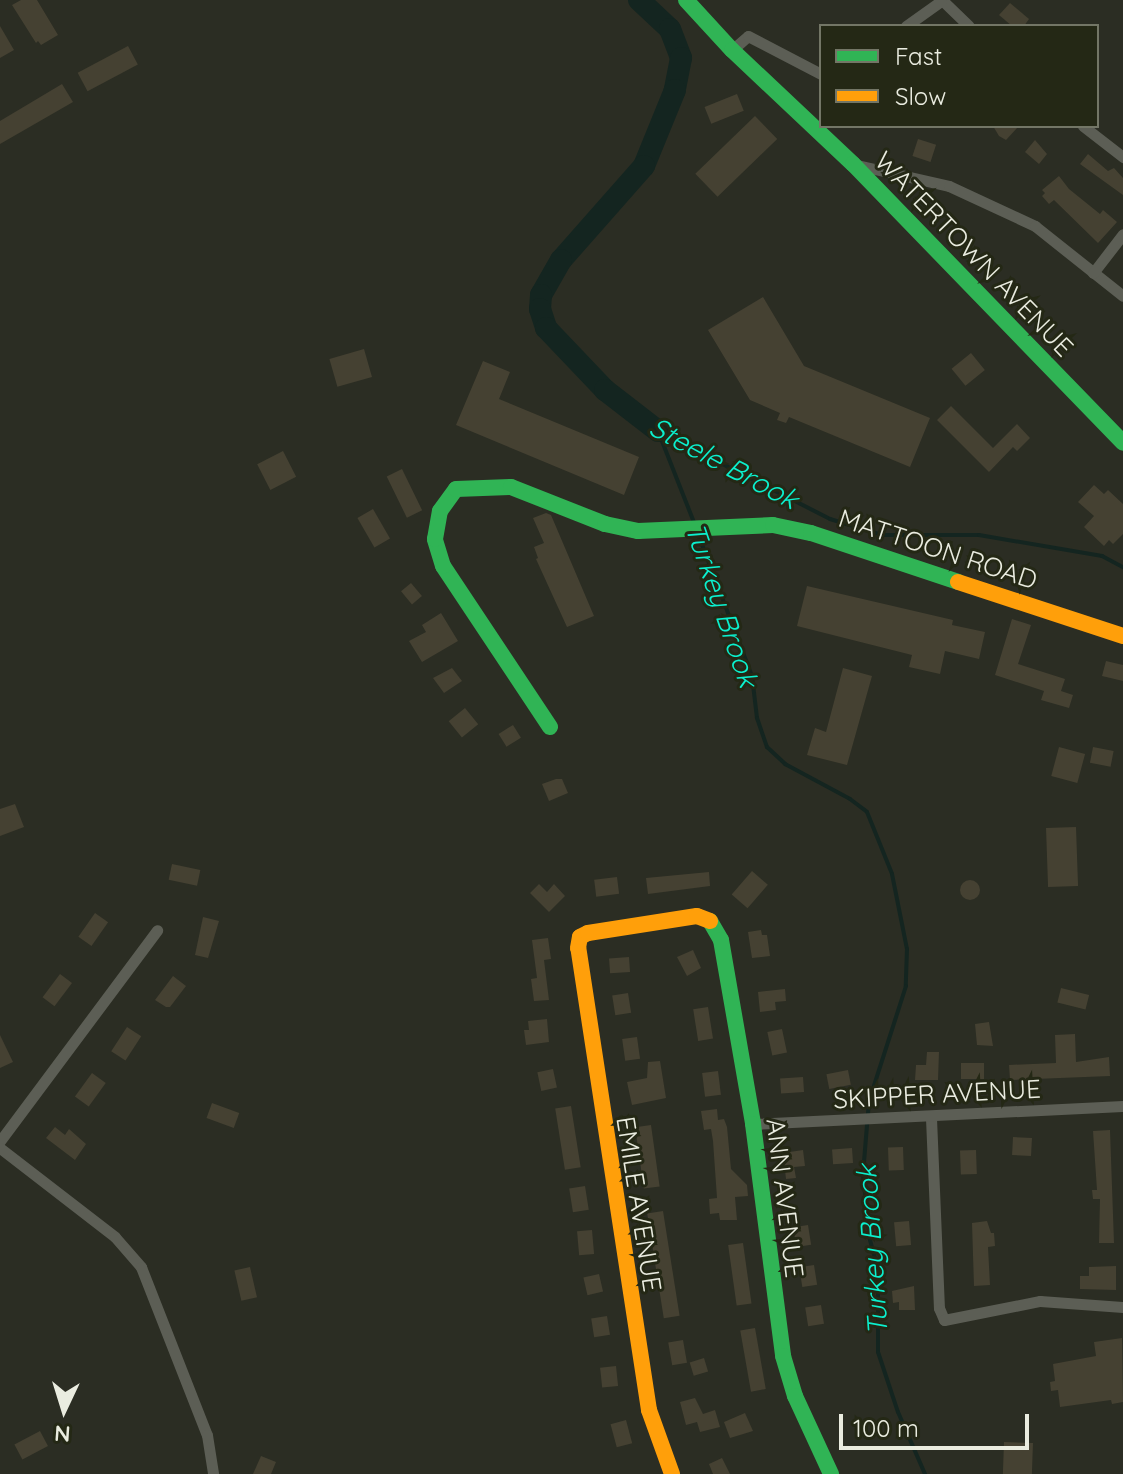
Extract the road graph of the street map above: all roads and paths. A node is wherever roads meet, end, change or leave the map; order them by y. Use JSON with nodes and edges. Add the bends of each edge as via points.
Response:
{"nodes":[{"id":1,"x":686,"y":0,"type":"edge"},
{"id":2,"x":942,"y":0,"type":"edge"},
{"id":3,"x":909,"y":24,"type":"edge"},
{"id":4,"x":967,"y":24,"type":"edge"},
{"id":5,"x":732,"y":50,"type":"junction"},
{"id":6,"x":819,"y":73,"type":"edge"},
{"id":7,"x":1086,"y":128,"type":"edge"},
{"id":8,"x":1123,"y":157,"type":"edge"},
{"id":9,"x":853,"y":164,"type":"junction"},
{"id":10,"x":1123,"y":234,"type":"edge"},
{"id":11,"x":1093,"y":273,"type":"junction"},
{"id":12,"x":1123,"y":296,"type":"edge"},
{"id":13,"x":1123,"y":443,"type":"edge"},
{"id":14,"x":1123,"y":636,"type":"edge"},
{"id":15,"x":550,"y":727,"type":"dead end"},
{"id":16,"x":157,"y":930,"type":"dead end"},
{"id":17,"x":580,"y":937,"type":"joint"},
{"id":18,"x":1123,"y":1106,"type":"edge"},
{"id":19,"x":931,"y":1118,"type":"junction"},
{"id":20,"x":753,"y":1124,"type":"junction"},
{"id":21,"x":0,"y":1141,"type":"edge"},
{"id":22,"x":0,"y":1148,"type":"edge"},
{"id":23,"x":1123,"y":1307,"type":"edge"},
{"id":24,"x":213,"y":1474,"type":"edge"},
{"id":25,"x":672,"y":1474,"type":"edge"},
{"id":26,"x":831,"y":1474,"type":"edge"}],
"edges":[{"from":1,"to":5,"type":"street","name":"WATERTOWN AVENUE"},
{"from":2,"to":3,"type":"street"},
{"from":2,"to":4,"type":"street"},
{"from":5,"to":6,"type":"street","via":[[748,36]]},
{"from":5,"to":9,"type":"street","name":"WATERTOWN AVENUE"},
{"from":7,"to":8,"type":"street"},
{"from":9,"to":11,"type":"street","via":[[949,186],[1035,226]]},
{"from":9,"to":13,"type":"street","name":"WATERTOWN AVENUE"},
{"from":10,"to":11,"type":"street"},
{"from":11,"to":12,"type":"street"},
{"from":14,"to":15,"type":"street","name":"MATTOON ROAD","via":[[811,533],[773,525],[638,531],[605,524],[511,487],[456,489],[440,511],[435,539],[443,566]]},
{"from":16,"to":21,"type":"street"},
{"from":17,"to":20,"type":"street","name":"ANN AVENUE","via":[[697,916],[713,923],[721,940]]},
{"from":17,"to":25,"type":"street","name":"EMILE AVENUE","via":[[595,1080],[635,1332],[649,1410]]},
{"from":18,"to":19,"type":"street","name":"SKIPPER AVENUE"},
{"from":19,"to":20,"type":"street","name":"SKIPPER AVENUE"},
{"from":19,"to":23,"type":"street","via":[[939,1308],[944,1320],[1040,1301]]},
{"from":20,"to":26,"type":"street","name":"ANN AVENUE","via":[[783,1356]]},
{"from":22,"to":24,"type":"street","via":[[115,1237],[141,1267],[207,1435]]}]}
